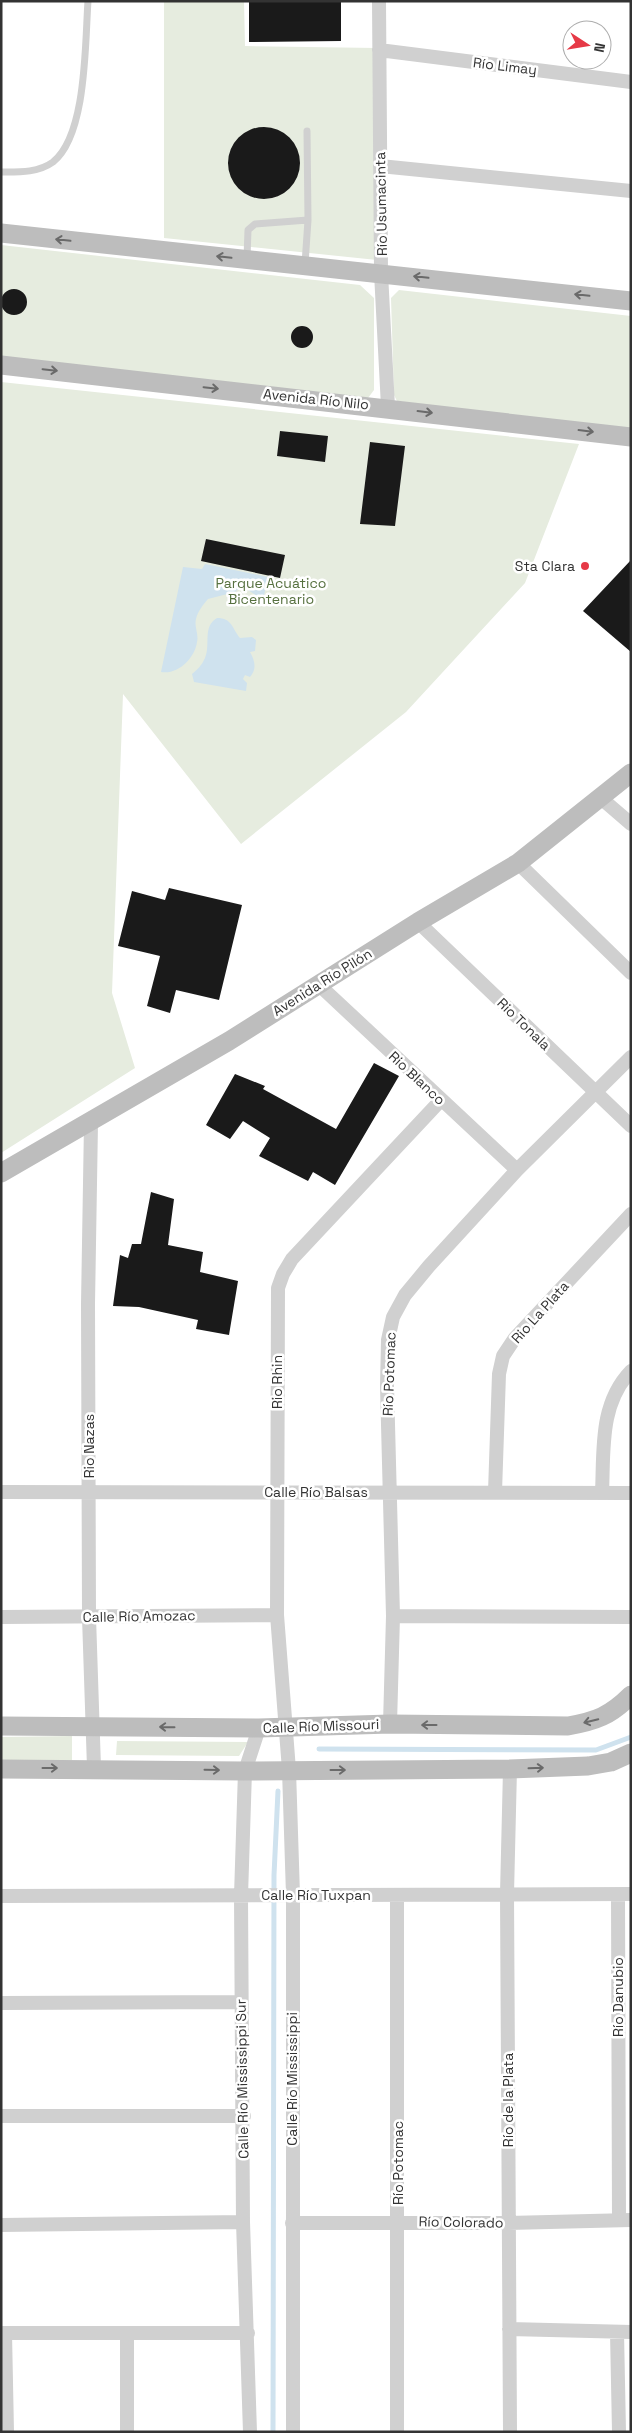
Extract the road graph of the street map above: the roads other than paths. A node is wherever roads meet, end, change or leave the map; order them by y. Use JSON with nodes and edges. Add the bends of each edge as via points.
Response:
{"nodes":[{"id":1,"x":88,"y":1,"type":"edge"},
{"id":2,"x":379,"y":1,"type":"edge"},
{"id":3,"x":379,"y":50,"type":"junction"},
{"id":4,"x":631,"y":82,"type":"edge"},
{"id":5,"x":307,"y":131,"type":"dead end"},
{"id":6,"x":380,"y":166,"type":"junction"},
{"id":7,"x":1,"y":172,"type":"edge"},
{"id":8,"x":631,"y":191,"type":"edge"},
{"id":9,"x":308,"y":220,"type":"junction"},
{"id":10,"x":1,"y":233,"type":"edge"},
{"id":11,"x":247,"y":259,"type":"junction"},
{"id":12,"x":305,"y":265,"type":"junction"},
{"id":13,"x":381,"y":273,"type":"junction"},
{"id":14,"x":631,"y":301,"type":"edge"},
{"id":15,"x":1,"y":365,"type":"edge"},
{"id":16,"x":388,"y":407,"type":"junction"},
{"id":17,"x":631,"y":436,"type":"edge"},
{"id":18,"x":631,"y":773,"type":"edge"},
{"id":19,"x":602,"y":798,"type":"junction"},
{"id":20,"x":631,"y":824,"type":"edge"},
{"id":21,"x":518,"y":863,"type":"junction"},
{"id":22,"x":418,"y":922,"type":"junction"},
{"id":23,"x":631,"y":973,"type":"edge"},
{"id":24,"x":318,"y":984,"type":"junction"},
{"id":25,"x":631,"y":1057,"type":"edge"},
{"id":26,"x":596,"y":1092,"type":"junction"},
{"id":27,"x":441,"y":1100,"type":"junction"},
{"id":28,"x":91,"y":1123,"type":"junction"},
{"id":29,"x":631,"y":1126,"type":"edge"},
{"id":30,"x":517,"y":1170,"type":"junction"},
{"id":31,"x":1,"y":1173,"type":"edge"},
{"id":32,"x":631,"y":1214,"type":"edge"},
{"id":33,"x":631,"y":1371,"type":"edge"},
{"id":34,"x":1,"y":1492,"type":"edge"},
{"id":35,"x":89,"y":1492,"type":"junction"},
{"id":36,"x":278,"y":1492,"type":"junction"},
{"id":37,"x":388,"y":1492,"type":"junction"},
{"id":38,"x":495,"y":1492,"type":"junction"},
{"id":39,"x":602,"y":1493,"type":"junction"},
{"id":40,"x":631,"y":1493,"type":"edge"},
{"id":41,"x":276,"y":1615,"type":"junction"},
{"id":42,"x":393,"y":1616,"type":"junction"},
{"id":43,"x":1,"y":1617,"type":"edge"},
{"id":44,"x":89,"y":1617,"type":"junction"},
{"id":45,"x":631,"y":1617,"type":"edge"},
{"id":46,"x":631,"y":1695,"type":"edge"},
{"id":47,"x":390,"y":1724,"type":"junction"},
{"id":48,"x":1,"y":1726,"type":"edge"},
{"id":49,"x":94,"y":1726,"type":"junction"},
{"id":50,"x":286,"y":1726,"type":"junction"},
{"id":51,"x":259,"y":1728,"type":"junction"},
{"id":52,"x":631,"y":1753,"type":"edge"},
{"id":53,"x":94,"y":1768,"type":"junction"},
{"id":54,"x":1,"y":1769,"type":"edge"},
{"id":55,"x":510,"y":1769,"type":"junction"},
{"id":56,"x":245,"y":1770,"type":"junction"},
{"id":57,"x":289,"y":1770,"type":"junction"},
{"id":58,"x":507,"y":1894,"type":"junction"},
{"id":59,"x":292,"y":1895,"type":"junction"},
{"id":60,"x":398,"y":1895,"type":"junction"},
{"id":61,"x":624,"y":1895,"type":"edge"},
{"id":62,"x":1,"y":1896,"type":"edge"},
{"id":63,"x":246,"y":1896,"type":"junction"},
{"id":64,"x":241,"y":2002,"type":"junction"},
{"id":65,"x":1,"y":2003,"type":"edge"},
{"id":66,"x":1,"y":2116,"type":"edge"},
{"id":67,"x":244,"y":2116,"type":"junction"},
{"id":68,"x":625,"y":2220,"type":"edge"},
{"id":69,"x":398,"y":2221,"type":"junction"},
{"id":70,"x":244,"y":2222,"type":"junction"},
{"id":71,"x":292,"y":2223,"type":"junction"},
{"id":72,"x":508,"y":2223,"type":"junction"},
{"id":73,"x":1,"y":2224,"type":"edge"},
{"id":74,"x":509,"y":2329,"type":"junction"},
{"id":75,"x":624,"y":2332,"type":"edge"},
{"id":76,"x":3,"y":2333,"type":"edge"},
{"id":77,"x":127,"y":2333,"type":"junction"},
{"id":78,"x":248,"y":2333,"type":"junction"},
{"id":79,"x":7,"y":2432,"type":"edge"},
{"id":80,"x":127,"y":2432,"type":"edge"},
{"id":81,"x":250,"y":2432,"type":"edge"},
{"id":82,"x":292,"y":2432,"type":"edge"},
{"id":83,"x":397,"y":2432,"type":"edge"},
{"id":84,"x":510,"y":2432,"type":"edge"},
{"id":85,"x":619,"y":2432,"type":"edge"}],
"edges":[{"from":1,"to":7,"type":"lane","via":[[81,102],[68,143],[52,162],[28,172]]},
{"from":2,"to":3,"type":"street","name":"Río Usumacinta"},
{"from":3,"to":4,"type":"street","name":"Río Limay"},
{"from":3,"to":6,"type":"street","name":"Río Usumacinta"},
{"from":5,"to":9,"type":"lane"},
{"from":6,"to":8,"type":"street"},
{"from":6,"to":13,"type":"street","name":"Río Usumacinta"},
{"from":9,"to":11,"type":"lane","via":[[256,224],[248,230]]},
{"from":9,"to":12,"type":"lane"},
{"from":11,"to":10,"type":"street","one_way":true},
{"from":11,"to":12,"type":"street"},
{"from":12,"to":13,"type":"street"},
{"from":14,"to":13,"type":"street","one_way":true},
{"from":13,"to":16,"type":"street","name":"Río Usumacinta"},
{"from":15,"to":16,"type":"street","name":"Avenida Río Nilo","one_way":true},
{"from":16,"to":17,"type":"street","name":"Avenida Río Nilo","one_way":true},
{"from":18,"to":19,"type":"street","name":"Avenida Río Pilón"},
{"from":19,"to":20,"type":"street"},
{"from":19,"to":21,"type":"street","name":"Avenida Río Pilón"},
{"from":21,"to":22,"type":"street","name":"Avenida Río Pilón"},
{"from":21,"to":23,"type":"street"},
{"from":22,"to":24,"type":"street","name":"Avenida Río Pilón"},
{"from":22,"to":26,"type":"street","name":"Rio Tonala"},
{"from":24,"to":27,"type":"street","name":"Rio Blanco"},
{"from":24,"to":28,"type":"street","name":"Avenida Río Pilón"},
{"from":25,"to":26,"type":"street","name":"Río Potomac"},
{"from":26,"to":29,"type":"street","name":"Rio Tonala"},
{"from":26,"to":30,"type":"street","name":"Río Potomac"},
{"from":27,"to":30,"type":"street","name":"Rio Blanco"},
{"from":27,"to":36,"type":"street","name":"Rio Rhin","via":[[292,1259],[283,1274],[277,1304]]},
{"from":28,"to":31,"type":"street","name":"Avenida Río Pilón"},
{"from":28,"to":35,"type":"street","name":"Rio Nazas"},
{"from":30,"to":37,"type":"street","name":"Río Potomac","via":[[429,1266],[405,1295],[393,1317],[388,1340]]},
{"from":32,"to":38,"type":"street","name":"Rio La Plata","via":[[515,1338],[503,1356],[496,1408]]},
{"from":33,"to":39,"type":"street","via":[[616,1389],[606,1420]]},
{"from":34,"to":35,"type":"street","name":"Calle Río Balsas"},
{"from":35,"to":36,"type":"street","name":"Calle Río Balsas"},
{"from":35,"to":44,"type":"street","name":"Rio Nazas"},
{"from":36,"to":37,"type":"street","name":"Calle Río Balsas"},
{"from":36,"to":41,"type":"street","name":"Rio Rhin"},
{"from":37,"to":38,"type":"street","name":"Calle Río Balsas"},
{"from":37,"to":42,"type":"street","name":"Río Potomac"},
{"from":38,"to":39,"type":"street","name":"Calle Río Balsas"},
{"from":39,"to":40,"type":"street","name":"Calle Río Balsas"},
{"from":41,"to":44,"type":"street","name":"Calle Río Amozac"},
{"from":41,"to":50,"type":"street","name":"Rio Rhin"},
{"from":42,"to":45,"type":"street"},
{"from":42,"to":47,"type":"street","name":"Río Potomac"},
{"from":43,"to":44,"type":"street","name":"Calle Río Amozac"},
{"from":44,"to":49,"type":"street","name":"Rio Nazas"},
{"from":46,"to":47,"type":"street","name":"Calle Río Missouri","one_way":true,"via":[[609,1714],[594,1721],[568,1726]]},
{"from":47,"to":50,"type":"street","name":"Calle Río Missouri"},
{"from":48,"to":49,"type":"street","name":"Calle Río Missouri"},
{"from":51,"to":49,"type":"street","name":"Calle Río Missouri","one_way":true},
{"from":49,"to":53,"type":"street","name":"Rio Nazas"},
{"from":50,"to":51,"type":"street","name":"Calle Río Missouri"},
{"from":50,"to":57,"type":"street","name":"Calle Río Mississippi"},
{"from":51,"to":56,"type":"street","name":"Calle Río Mississippi Sur"},
{"from":55,"to":52,"type":"street","one_way":true,"via":[[588,1766],[611,1762]]},
{"from":54,"to":53,"type":"street","one_way":true},
{"from":53,"to":56,"type":"street","one_way":true},
{"from":57,"to":55,"type":"street","one_way":true},
{"from":55,"to":58,"type":"street","name":"Río de la Plata"},
{"from":56,"to":57,"type":"street"},
{"from":56,"to":63,"type":"street","name":"Calle Río Mississippi Sur"},
{"from":57,"to":59,"type":"street","name":"Calle Río Mississippi"},
{"from":58,"to":60,"type":"street","name":"Calle Río Tuxpan"},
{"from":58,"to":61,"type":"street","name":"Calle Río Tuxpan"},
{"from":58,"to":72,"type":"street","name":"Río de la Plata"},
{"from":59,"to":60,"type":"street","name":"Calle Río Tuxpan"},
{"from":59,"to":63,"type":"street","name":"Calle Río Tuxpan"},
{"from":59,"to":71,"type":"street","name":"Calle Río Mississippi"},
{"from":60,"to":69,"type":"street","name":"Río Potomac"},
{"from":61,"to":68,"type":"street","name":"Río Danubio"},
{"from":62,"to":63,"type":"street","name":"Calle Río Tuxpan"},
{"from":63,"to":64,"type":"street","name":"Calle Río Mississippi Sur"},
{"from":64,"to":65,"type":"street"},
{"from":64,"to":67,"type":"street","name":"Calle Río Mississippi Sur"},
{"from":66,"to":67,"type":"street"},
{"from":67,"to":70,"type":"street","name":"Calle Río Mississippi Sur"},
{"from":68,"to":72,"type":"street","name":"Río Colorado"},
{"from":69,"to":71,"type":"street","name":"Río Colorado"},
{"from":69,"to":72,"type":"street","name":"Río Colorado"},
{"from":69,"to":83,"type":"street","name":"Río Potomac"},
{"from":70,"to":73,"type":"street"},
{"from":70,"to":78,"type":"street","name":"Calle Río Mississippi Sur"},
{"from":71,"to":82,"type":"street","name":"Calle Río Mississippi"},
{"from":72,"to":74,"type":"street","name":"Río de la Plata"},
{"from":74,"to":75,"type":"street"},
{"from":74,"to":84,"type":"street","name":"Río de la Plata"},
{"from":75,"to":85,"type":"street"},
{"from":76,"to":77,"type":"street"},
{"from":76,"to":79,"type":"street"},
{"from":77,"to":78,"type":"street"},
{"from":77,"to":80,"type":"street"},
{"from":78,"to":81,"type":"street","name":"Calle Río Mississippi Sur"}]}
